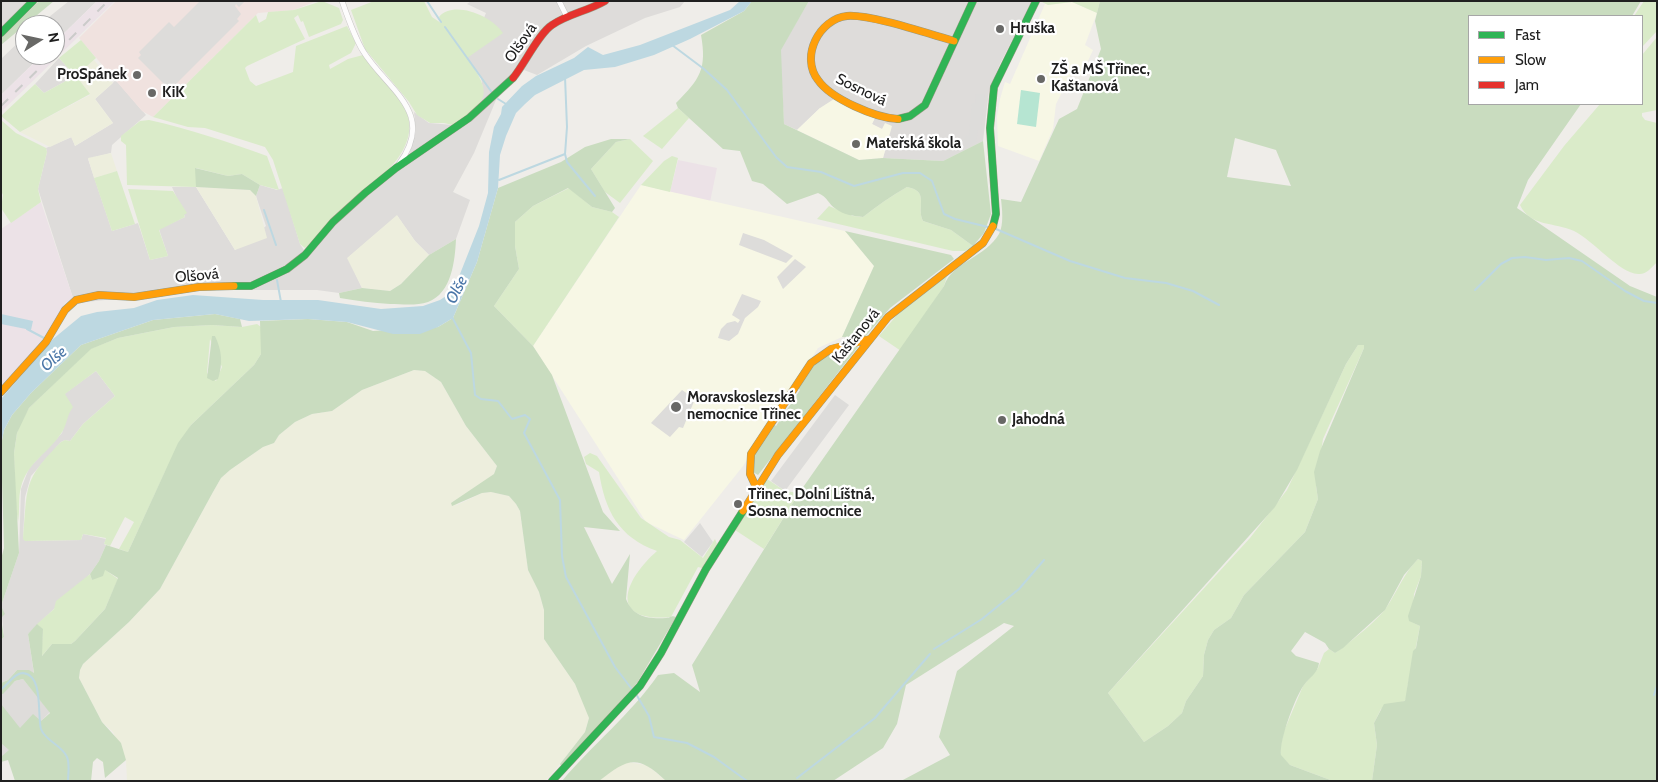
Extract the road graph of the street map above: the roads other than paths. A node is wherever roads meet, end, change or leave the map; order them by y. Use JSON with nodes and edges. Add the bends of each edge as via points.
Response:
{"nodes":[{"id":1,"x":34,"y":1,"type":"edge"},
{"id":2,"x":342,"y":1,"type":"edge"},
{"id":3,"x":559,"y":1,"type":"edge"},
{"id":4,"x":605,"y":1,"type":"edge"},
{"id":5,"x":973,"y":1,"type":"edge"},
{"id":6,"x":1036,"y":1,"type":"edge"},
{"id":7,"x":567,"y":16,"type":"junction"},
{"id":8,"x":1,"y":33,"type":"edge"},
{"id":9,"x":954,"y":41,"type":"junction"},
{"id":10,"x":396,"y":168,"type":"junction"},
{"id":11,"x":870,"y":339,"type":"junction"},
{"id":12,"x":1,"y":392,"type":"edge"},
{"id":13,"x":756,"y":487,"type":"junction"},
{"id":14,"x":552,"y":781,"type":"edge"}],
"edges":[{"from":1,"to":8,"type":"street"},
{"from":2,"to":10,"type":"street","name":"Olšová","via":[[364,52],[400,94],[412,115],[412,136]]},
{"from":3,"to":7,"type":"street"},
{"from":4,"to":7,"type":"street","name":"Olšová","via":[[590,10]]},
{"from":5,"to":9,"type":"street","name":"Sosnová"},
{"from":6,"to":11,"type":"street","name":"Kaštanová","via":[[994,87],[990,128],[996,214],[992,231],[983,243],[888,317]]},
{"from":7,"to":10,"type":"street","name":"Olšová","via":[[550,26],[514,78],[495,95],[469,118]]},
{"from":9,"to":9,"type":"street","name":"Sosnová","via":[[858,16],[842,17],[822,29],[811,56],[812,72],[832,94],[882,117],[898,120],[914,115],[925,105]]},
{"from":10,"to":12,"type":"street","name":"Olšová","via":[[333,222],[295,264],[261,284],[76,300],[65,310],[46,342]]},
{"from":11,"to":13,"type":"street","name":"Kaštanová"},
{"from":11,"to":13,"type":"street","via":[[830,348],[811,363],[751,454],[750,474]]},
{"from":13,"to":14,"type":"street","name":"Kaštanová","via":[[640,686]]}]}
